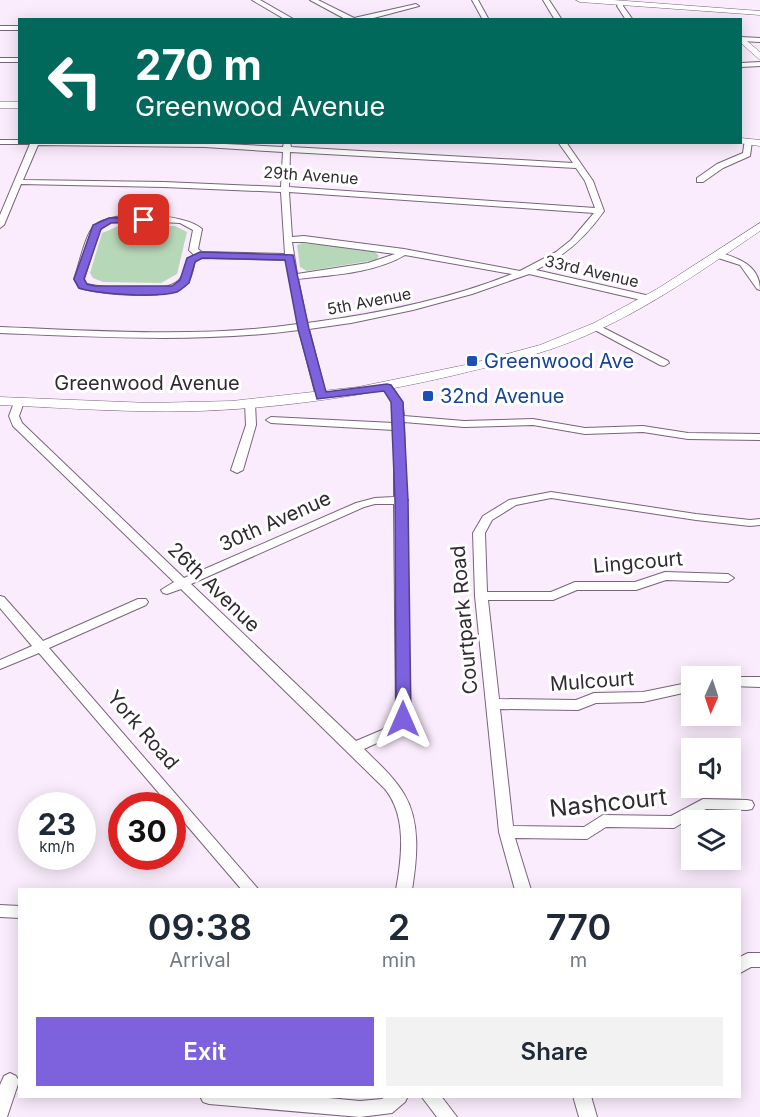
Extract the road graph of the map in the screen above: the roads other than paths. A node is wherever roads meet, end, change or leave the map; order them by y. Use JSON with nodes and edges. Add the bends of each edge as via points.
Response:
{"nodes":[{"id":1,"x":255,"y":0,"type":"edge"},
{"id":2,"x":313,"y":0,"type":"edge"},
{"id":3,"x":475,"y":0,"type":"edge"},
{"id":4,"x":546,"y":0,"type":"edge"},
{"id":5,"x":580,"y":0,"type":"edge"},
{"id":6,"x":706,"y":0,"type":"edge"},
{"id":7,"x":617,"y":2,"type":"edge"},
{"id":8,"x":416,"y":6,"type":"dead end"},
{"id":9,"x":714,"y":9,"type":"junction"},
{"id":10,"x":760,"y":13,"type":"edge"},
{"id":11,"x":288,"y":18,"type":"edge"},
{"id":12,"x":350,"y":18,"type":"edge"},
{"id":13,"x":363,"y":18,"type":"edge"},
{"id":14,"x":485,"y":18,"type":"edge"},
{"id":15,"x":558,"y":18,"type":"edge"},
{"id":16,"x":629,"y":18,"type":"edge"},
{"id":17,"x":722,"y":18,"type":"edge"},
{"id":18,"x":0,"y":28,"type":"edge"},
{"id":19,"x":18,"y":28,"type":"edge"},
{"id":20,"x":742,"y":38,"type":"edge"},
{"id":21,"x":760,"y":40,"type":"edge"},
{"id":22,"x":760,"y":57,"type":"edge"},
{"id":23,"x":0,"y":60,"type":"edge"},
{"id":24,"x":18,"y":60,"type":"edge"},
{"id":25,"x":760,"y":64,"type":"edge"},
{"id":26,"x":742,"y":65,"type":"edge"},
{"id":27,"x":0,"y":105,"type":"edge"},
{"id":28,"x":18,"y":105,"type":"edge"},
{"id":29,"x":744,"y":141,"type":"edge"},
{"id":30,"x":0,"y":142,"type":"edge"},
{"id":31,"x":18,"y":142,"type":"edge"},
{"id":32,"x":760,"y":142,"type":"edge"},
{"id":33,"x":35,"y":144,"type":"edge"},
{"id":34,"x":205,"y":144,"type":"edge"},
{"id":35,"x":563,"y":144,"type":"edge"},
{"id":36,"x":287,"y":146,"type":"edge"},
{"id":37,"x":579,"y":166,"type":"junction"},
{"id":38,"x":700,"y":180,"type":"dead end"},
{"id":39,"x":18,"y":182,"type":"junction"},
{"id":40,"x":284,"y":188,"type":"junction"},
{"id":41,"x":600,"y":211,"type":"junction"},
{"id":42,"x":0,"y":225,"type":"edge"},
{"id":43,"x":760,"y":226,"type":"edge"},
{"id":44,"x":289,"y":240,"type":"junction"},
{"id":45,"x":405,"y":252,"type":"junction"},
{"id":46,"x":200,"y":255,"type":"junction"},
{"id":47,"x":718,"y":255,"type":"junction"},
{"id":48,"x":290,"y":257,"type":"junction"},
{"id":49,"x":524,"y":272,"type":"junction"},
{"id":50,"x":293,"y":277,"type":"junction"},
{"id":51,"x":760,"y":287,"type":"edge"},
{"id":52,"x":650,"y":299,"type":"junction"},
{"id":53,"x":596,"y":327,"type":"junction"},
{"id":54,"x":303,"y":329,"type":"junction"},
{"id":55,"x":0,"y":330,"type":"edge"},
{"id":56,"x":664,"y":363,"type":"dead end"},
{"id":57,"x":387,"y":387,"type":"junction"},
{"id":58,"x":321,"y":396,"type":"junction"},
{"id":59,"x":0,"y":401,"type":"edge"},
{"id":60,"x":19,"y":402,"type":"junction"},
{"id":61,"x":249,"y":403,"type":"junction"},
{"id":62,"x":271,"y":420,"type":"dead end"},
{"id":63,"x":400,"y":423,"type":"junction"},
{"id":64,"x":760,"y":437,"type":"edge"},
{"id":65,"x":237,"y":470,"type":"dead end"},
{"id":66,"x":402,"y":500,"type":"junction"},
{"id":67,"x":760,"y":522,"type":"edge"},
{"id":68,"x":728,"y":578,"type":"dead end"},
{"id":69,"x":183,"y":583,"type":"junction"},
{"id":70,"x":167,"y":590,"type":"dead end"},
{"id":71,"x":481,"y":596,"type":"junction"},
{"id":72,"x":0,"y":600,"type":"edge"},
{"id":73,"x":142,"y":602,"type":"dead end"},
{"id":74,"x":41,"y":646,"type":"junction"},
{"id":75,"x":0,"y":665,"type":"edge"},
{"id":76,"x":741,"y":681,"type":"edge"},
{"id":77,"x":760,"y":682,"type":"edge"},
{"id":78,"x":681,"y":688,"type":"edge"},
{"id":79,"x":494,"y":704,"type":"junction"},
{"id":80,"x":354,"y":748,"type":"junction"},
{"id":81,"x":747,"y":805,"type":"dead end"},
{"id":82,"x":506,"y":832,"type":"junction"},
{"id":83,"x":250,"y":888,"type":"edge"},
{"id":84,"x":404,"y":888,"type":"edge"},
{"id":85,"x":522,"y":888,"type":"edge"},
{"id":86,"x":0,"y":911,"type":"edge"},
{"id":87,"x":18,"y":912,"type":"edge"},
{"id":88,"x":760,"y":960,"type":"edge"},
{"id":89,"x":741,"y":965,"type":"edge"},
{"id":90,"x":10,"y":1081,"type":"edge"},
{"id":91,"x":234,"y":1098,"type":"edge"},
{"id":92,"x":397,"y":1098,"type":"edge"},
{"id":93,"x":432,"y":1098,"type":"edge"},
{"id":94,"x":583,"y":1098,"type":"edge"},
{"id":95,"x":0,"y":1112,"type":"edge"},
{"id":96,"x":448,"y":1117,"type":"edge"},
{"id":97,"x":588,"y":1117,"type":"edge"}],
"edges":[{"from":1,"to":11,"type":"street"},
{"from":2,"to":12,"type":"street"},
{"from":3,"to":14,"type":"street"},
{"from":4,"to":15,"type":"street"},
{"from":5,"to":7,"type":"street"},
{"from":6,"to":9,"type":"street"},
{"from":7,"to":9,"type":"street"},
{"from":7,"to":16,"type":"street"},
{"from":8,"to":13,"type":"street"},
{"from":9,"to":10,"type":"street"},
{"from":9,"to":17,"type":"street"},
{"from":18,"to":19,"type":"street"},
{"from":20,"to":21,"type":"street"},
{"from":20,"to":22,"type":"street"},
{"from":23,"to":24,"type":"street"},
{"from":25,"to":26,"type":"street"},
{"from":27,"to":28,"type":"street"},
{"from":29,"to":32,"type":"street"},
{"from":29,"to":38,"type":"street","via":[[747,154]]},
{"from":30,"to":31,"type":"street"},
{"from":33,"to":39,"type":"street"},
{"from":34,"to":36,"type":"street"},
{"from":35,"to":37,"type":"street"},
{"from":36,"to":37,"type":"street"},
{"from":36,"to":40,"type":"street"},
{"from":37,"to":41,"type":"street"},
{"from":39,"to":40,"type":"street","name":"29th Avenue"},
{"from":39,"to":42,"type":"street"},
{"from":40,"to":41,"type":"street","name":"29th Avenue"},
{"from":40,"to":44,"type":"street"},
{"from":41,"to":49,"type":"street","name":"5th Avenue","via":[[590,229],[568,249]]},
{"from":43,"to":47,"type":"street","name":"Greenwood Avenue"},
{"from":44,"to":45,"type":"street","name":"33rd Avenue"},
{"from":44,"to":48,"type":"street"},
{"from":45,"to":49,"type":"street","name":"33rd Avenue"},
{"from":45,"to":50,"type":"street","name":"33rd Avenue","via":[[399,257]]},
{"from":46,"to":46,"type":"street","via":[[191,260],[185,281],[175,289],[94,289],[82,286],[79,279],[95,230],[109,220],[192,223],[198,229],[194,250]]},
{"from":46,"to":48,"type":"street"},
{"from":47,"to":51,"type":"street","via":[[743,263]]},
{"from":47,"to":52,"type":"street","name":"Greenwood Avenue"},
{"from":48,"to":50,"type":"street"},
{"from":49,"to":52,"type":"street","name":"33rd Avenue"},
{"from":49,"to":54,"type":"street","name":"5th Avenue","via":[[440,302]]},
{"from":50,"to":54,"type":"street"},
{"from":52,"to":53,"type":"street","name":"Greenwood Avenue"},
{"from":53,"to":56,"type":"street"},
{"from":53,"to":57,"type":"street","name":"Greenwood Avenue","via":[[492,363]]},
{"from":54,"to":55,"type":"street","name":"5th Avenue","via":[[144,336]]},
{"from":54,"to":58,"type":"street"},
{"from":57,"to":58,"type":"street","name":"Greenwood Avenue"},
{"from":57,"to":63,"type":"street","via":[[397,402]]},
{"from":58,"to":61,"type":"street","name":"Greenwood Avenue"},
{"from":59,"to":60,"type":"street","name":"Greenwood Avenue"},
{"from":60,"to":61,"type":"street","name":"Greenwood Avenue","via":[[150,407]]},
{"from":60,"to":69,"type":"street","name":"26th Avenue","via":[[14,416],[17,424]]},
{"from":61,"to":65,"type":"street","via":[[251,425]]},
{"from":62,"to":63,"type":"street"},
{"from":63,"to":64,"type":"street","via":[[533,422],[585,431],[643,429],[688,436]]},
{"from":63,"to":66,"type":"street"},
{"from":66,"to":69,"type":"street","name":"30th Avenue","via":[[360,505]]},
{"from":66,"to":80,"type":"street","via":[[403,719],[387,733]]},
{"from":67,"to":71,"type":"street","name":"Courtpark Road","via":[[696,517],[551,495],[513,502],[487,518],[479,533]]},
{"from":68,"to":71,"type":"street","name":"Lingcourt","via":[[665,576],[636,586],[575,586],[553,596]]},
{"from":69,"to":70,"type":"street","name":"30th Avenue"},
{"from":69,"to":80,"type":"street","name":"26th Avenue"},
{"from":71,"to":79,"type":"street","name":"Courtpark Road"},
{"from":72,"to":74,"type":"street","name":"York Road"},
{"from":73,"to":74,"type":"street"},
{"from":74,"to":75,"type":"street"},
{"from":74,"to":83,"type":"street","name":"York Road"},
{"from":76,"to":77,"type":"street"},
{"from":78,"to":79,"type":"street","name":"Mulcourt","via":[[643,697],[594,698],[578,705]]},
{"from":79,"to":82,"type":"street","name":"Courtpark Road"},
{"from":80,"to":84,"type":"street","name":"26th Avenue","via":[[399,797],[408,832],[409,867]]},
{"from":81,"to":82,"type":"street","name":"Nashcourt","via":[[703,804],[674,822],[603,821],[587,833]]},
{"from":82,"to":85,"type":"street","name":"Courtpark Road"},
{"from":86,"to":87,"type":"street"},
{"from":88,"to":89,"type":"street","via":[[748,960]]},
{"from":90,"to":95,"type":"street"},
{"from":91,"to":92,"type":"street","via":[[360,1108],[386,1107]]},
{"from":93,"to":96,"type":"street"},
{"from":94,"to":97,"type":"street"}]}
